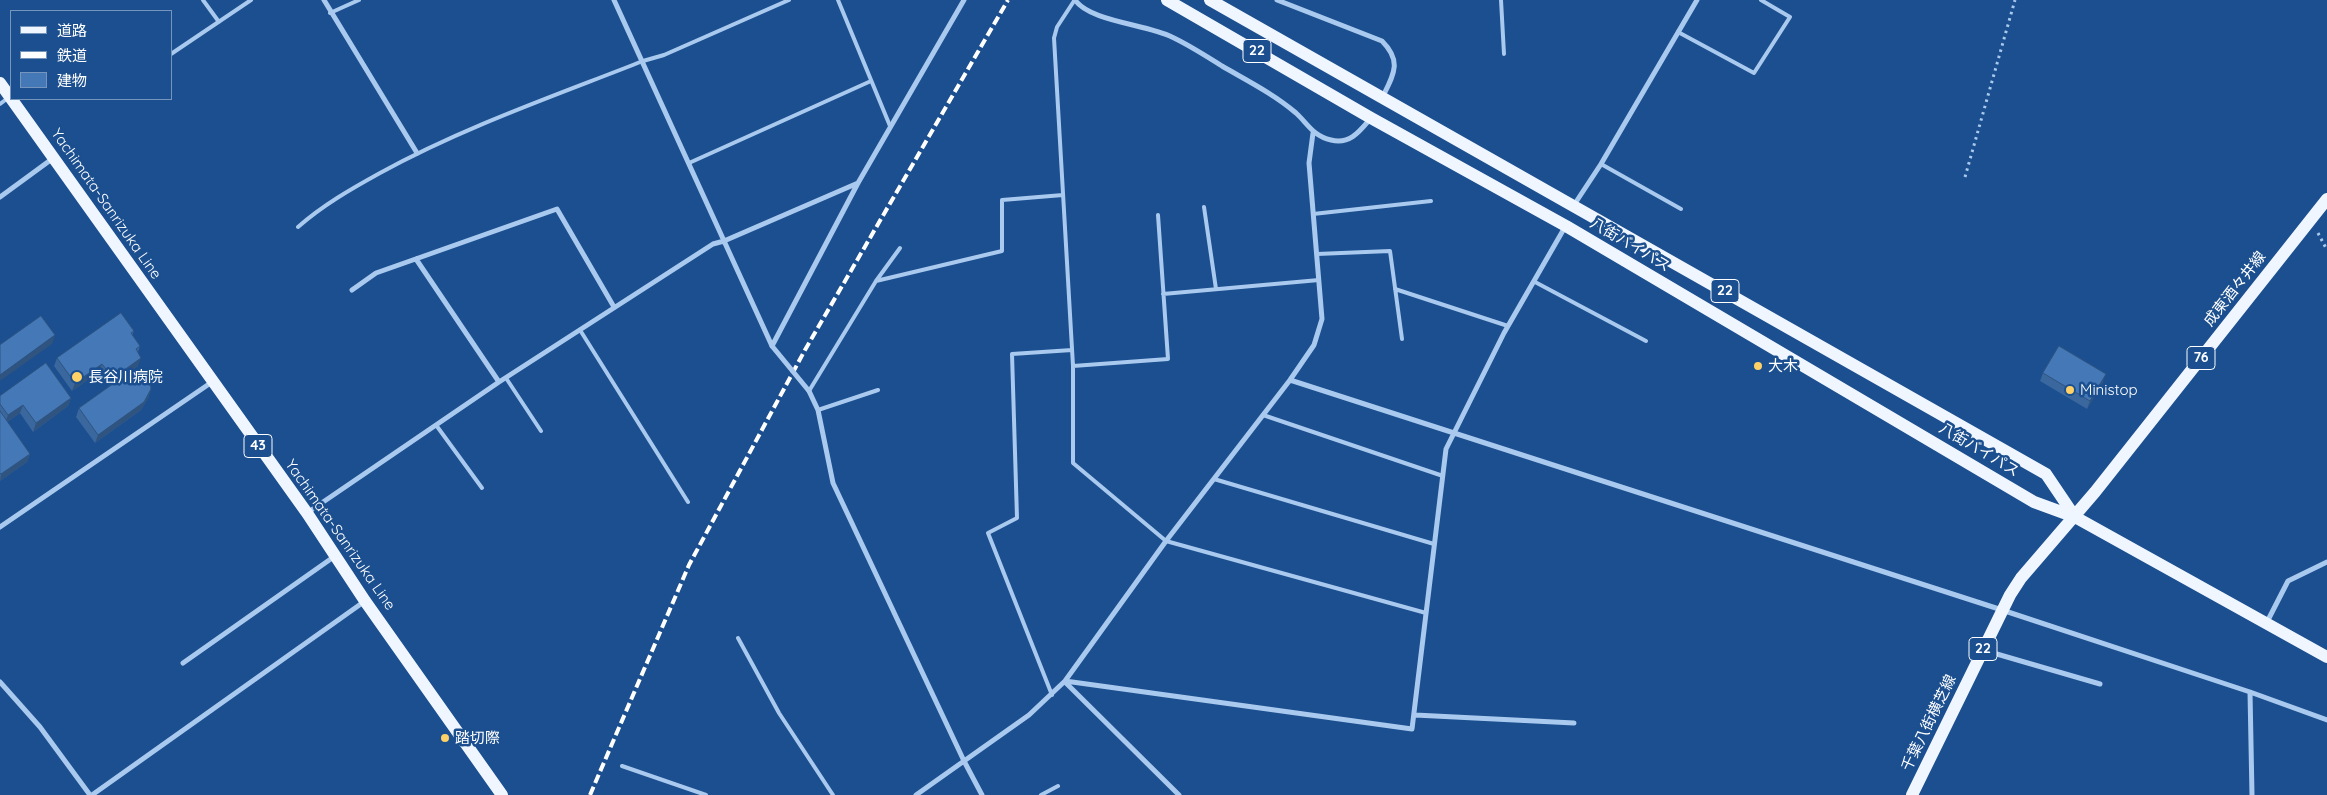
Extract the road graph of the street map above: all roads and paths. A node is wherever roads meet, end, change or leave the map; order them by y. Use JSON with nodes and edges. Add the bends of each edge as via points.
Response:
{"nodes":[{"id":1,"x":203,"y":0,"type":"edge"},
{"id":2,"x":251,"y":0,"type":"edge"},
{"id":3,"x":324,"y":0,"type":"edge"},
{"id":4,"x":359,"y":0,"type":"edge"},
{"id":5,"x":614,"y":0,"type":"edge"},
{"id":6,"x":788,"y":0,"type":"edge"},
{"id":7,"x":838,"y":0,"type":"edge"},
{"id":8,"x":964,"y":0,"type":"edge"},
{"id":9,"x":1074,"y":0,"type":"edge"},
{"id":10,"x":1167,"y":0,"type":"edge"},
{"id":11,"x":1210,"y":0,"type":"edge"},
{"id":12,"x":1277,"y":0,"type":"edge"},
{"id":13,"x":1501,"y":0,"type":"edge"},
{"id":14,"x":1697,"y":0,"type":"edge"},
{"id":15,"x":1761,"y":0,"type":"edge"},
{"id":16,"x":2015,"y":0,"type":"edge"},
{"id":17,"x":330,"y":13,"type":"junction"},
{"id":18,"x":219,"y":22,"type":"junction"},
{"id":19,"x":1678,"y":32,"type":"junction"},
{"id":20,"x":172,"y":53,"type":"edge"},
{"id":21,"x":1504,"y":54,"type":"dead end"},
{"id":22,"x":643,"y":61,"type":"junction"},
{"id":23,"x":871,"y":81,"type":"junction"},
{"id":24,"x":0,"y":83,"type":"edge"},
{"id":25,"x":1382,"y":98,"type":"junction"},
{"id":26,"x":5,"y":101,"type":"edge"},
{"id":27,"x":1371,"y":118,"type":"junction"},
{"id":28,"x":890,"y":126,"type":"junction"},
{"id":29,"x":1313,"y":132,"type":"junction"},
{"id":30,"x":417,"y":153,"type":"junction"},
{"id":31,"x":53,"y":158,"type":"junction"},
{"id":32,"x":689,"y":164,"type":"junction"},
{"id":33,"x":1601,"y":164,"type":"junction"},
{"id":34,"x":1965,"y":178,"type":"dead end"},
{"id":35,"x":858,"y":183,"type":"junction"},
{"id":36,"x":1063,"y":195,"type":"junction"},
{"id":37,"x":0,"y":197,"type":"edge"},
{"id":38,"x":2327,"y":198,"type":"edge"},
{"id":39,"x":1431,"y":201,"type":"dead end"},
{"id":40,"x":1574,"y":205,"type":"junction"},
{"id":41,"x":1204,"y":208,"type":"dead end"},
{"id":42,"x":1681,"y":210,"type":"dead end"},
{"id":43,"x":1313,"y":214,"type":"junction"},
{"id":44,"x":1158,"y":215,"type":"dead end"},
{"id":45,"x":1566,"y":226,"type":"junction"},
{"id":46,"x":298,"y":227,"type":"dead end"},
{"id":47,"x":724,"y":241,"type":"junction"},
{"id":48,"x":900,"y":248,"type":"dead end"},
{"id":49,"x":1317,"y":254,"type":"junction"},
{"id":50,"x":416,"y":259,"type":"junction"},
{"id":51,"x":1319,"y":280,"type":"junction"},
{"id":52,"x":876,"y":281,"type":"junction"},
{"id":53,"x":1535,"y":282,"type":"junction"},
{"id":54,"x":1216,"y":289,"type":"junction"},
{"id":55,"x":1395,"y":289,"type":"junction"},
{"id":56,"x":352,"y":290,"type":"dead end"},
{"id":57,"x":1163,"y":294,"type":"junction"},
{"id":58,"x":614,"y":307,"type":"junction"},
{"id":59,"x":1508,"y":326,"type":"junction"},
{"id":60,"x":580,"y":330,"type":"junction"},
{"id":61,"x":1402,"y":339,"type":"dead end"},
{"id":62,"x":1646,"y":341,"type":"dead end"},
{"id":63,"x":772,"y":346,"type":"junction"},
{"id":64,"x":1072,"y":350,"type":"junction"},
{"id":65,"x":1073,"y":366,"type":"junction"},
{"id":66,"x":506,"y":378,"type":"junction"},
{"id":67,"x":1290,"y":380,"type":"junction"},
{"id":68,"x":212,"y":382,"type":"junction"},
{"id":69,"x":498,"y":382,"type":"junction"},
{"id":70,"x":878,"y":390,"type":"dead end"},
{"id":71,"x":809,"y":391,"type":"junction"},
{"id":72,"x":818,"y":410,"type":"junction"},
{"id":73,"x":1263,"y":415,"type":"junction"},
{"id":74,"x":436,"y":425,"type":"junction"},
{"id":75,"x":540,"y":431,"type":"dead end"},
{"id":76,"x":1453,"y":433,"type":"junction"},
{"id":77,"x":1443,"y":476,"type":"junction"},
{"id":78,"x":1214,"y":479,"type":"junction"},
{"id":79,"x":482,"y":488,"type":"dead end"},
{"id":80,"x":688,"y":502,"type":"dead end"},
{"id":81,"x":306,"y":513,"type":"junction"},
{"id":82,"x":2075,"y":517,"type":"junction"},
{"id":83,"x":0,"y":527,"type":"edge"},
{"id":84,"x":1166,"y":541,"type":"junction"},
{"id":85,"x":1434,"y":544,"type":"junction"},
{"id":86,"x":335,"y":556,"type":"junction"},
{"id":87,"x":2327,"y":562,"type":"edge"},
{"id":88,"x":366,"y":601,"type":"junction"},
{"id":89,"x":2002,"y":610,"type":"junction"},
{"id":90,"x":1426,"y":613,"type":"junction"},
{"id":91,"x":2266,"y":623,"type":"junction"},
{"id":92,"x":738,"y":638,"type":"dead end"},
{"id":93,"x":1983,"y":650,"type":"junction"},
{"id":94,"x":2327,"y":657,"type":"edge"},
{"id":95,"x":183,"y":663,"type":"dead end"},
{"id":96,"x":0,"y":682,"type":"edge"},
{"id":97,"x":1065,"y":682,"type":"junction"},
{"id":98,"x":2100,"y":684,"type":"dead end"},
{"id":99,"x":2250,"y":692,"type":"junction"},
{"id":100,"x":1052,"y":695,"type":"junction"},
{"id":101,"x":1415,"y":716,"type":"junction"},
{"id":102,"x":2327,"y":720,"type":"edge"},
{"id":103,"x":1574,"y":723,"type":"dead end"},
{"id":104,"x":964,"y":761,"type":"junction"},
{"id":105,"x":622,"y":766,"type":"dead end"},
{"id":106,"x":1058,"y":786,"type":"dead end"},
{"id":107,"x":91,"y":795,"type":"edge"},
{"id":108,"x":502,"y":795,"type":"edge"},
{"id":109,"x":706,"y":795,"type":"edge"},
{"id":110,"x":833,"y":795,"type":"edge"},
{"id":111,"x":916,"y":795,"type":"edge"},
{"id":112,"x":982,"y":795,"type":"edge"},
{"id":113,"x":1041,"y":795,"type":"edge"},
{"id":114,"x":1179,"y":795,"type":"edge"},
{"id":115,"x":1912,"y":795,"type":"edge"},
{"id":116,"x":2252,"y":795,"type":"edge"}],
"edges":[{"from":1,"to":18,"type":"lane"},
{"from":2,"to":18,"type":"lane"},
{"from":3,"to":17,"type":"street"},
{"from":4,"to":17,"type":"lane"},
{"from":5,"to":22,"type":"street"},
{"from":6,"to":22,"type":"lane","via":[[664,55]]},
{"from":7,"to":23,"type":"lane"},
{"from":8,"to":28,"type":"street"},
{"from":9,"to":29,"type":"street","via":[[1089,12],[1173,37],[1261,89],[1296,113]]},
{"from":9,"to":36,"type":"lane","via":[[1054,38]]},
{"from":10,"to":27,"type":"main road","name":"八街バイパス","number":"22"},
{"from":11,"to":25,"type":"main road","name":"八街バイパス","number":"22"},
{"from":12,"to":25,"type":"street","via":[[1382,41],[1394,58],[1394,74]]},
{"from":13,"to":21,"type":"lane"},
{"from":14,"to":19,"type":"street"},
{"from":15,"to":19,"type":"lane","via":[[1790,17],[1754,73]]},
{"from":16,"to":34,"type":"path"},
{"from":17,"to":30,"type":"street"},
{"from":18,"to":20,"type":"lane"},
{"from":19,"to":33,"type":"street"},
{"from":22,"to":30,"type":"lane"},
{"from":22,"to":32,"type":"street"},
{"from":23,"to":28,"type":"lane"},
{"from":23,"to":32,"type":"lane"},
{"from":24,"to":26,"type":"main road","name":"Yachimata-Sanrizuka Line","number":"43"},
{"from":25,"to":40,"type":"main road","name":"八街バイパス","number":"22"},
{"from":26,"to":31,"type":"main road","name":"Yachimata-Sanrizuka Line","number":"43"},
{"from":27,"to":29,"type":"street","via":[[1356,136],[1345,141],[1333,141]]},
{"from":27,"to":45,"type":"main road","name":"八街バイパス","number":"22"},
{"from":28,"to":35,"type":"street"},
{"from":29,"to":43,"type":"street","via":[[1309,163]]},
{"from":30,"to":46,"type":"lane","via":[[316,211]]},
{"from":31,"to":37,"type":"street"},
{"from":31,"to":68,"type":"main road","name":"Yachimata-Sanrizuka Line","number":"43"},
{"from":32,"to":47,"type":"street"},
{"from":33,"to":40,"type":"street"},
{"from":33,"to":42,"type":"lane"},
{"from":35,"to":47,"type":"street"},
{"from":35,"to":63,"type":"street"},
{"from":36,"to":52,"type":"lane","via":[[1002,200],[1002,251]]},
{"from":36,"to":64,"type":"lane"},
{"from":38,"to":82,"type":"main road","name":"成東酒々井線","number":"76"},
{"from":39,"to":43,"type":"lane"},
{"from":40,"to":82,"type":"main road","name":"八街バイパス","number":"22","via":[[2046,474]]},
{"from":41,"to":54,"type":"lane"},
{"from":43,"to":49,"type":"street"},
{"from":44,"to":57,"type":"lane"},
{"from":45,"to":53,"type":"street"},
{"from":45,"to":82,"type":"main road","name":"八街バイパス","number":"22","via":[[2034,502]]},
{"from":47,"to":58,"type":"street","via":[[713,244]]},
{"from":47,"to":63,"type":"street"},
{"from":48,"to":52,"type":"lane"},
{"from":49,"to":51,"type":"street"},
{"from":49,"to":55,"type":"lane","via":[[1390,252]]},
{"from":50,"to":56,"type":"street","via":[[376,273]]},
{"from":50,"to":58,"type":"street","via":[[557,209]]},
{"from":50,"to":69,"type":"street"},
{"from":51,"to":54,"type":"lane"},
{"from":51,"to":67,"type":"street","via":[[1322,319],[1318,333],[1314,345]]},
{"from":52,"to":71,"type":"lane"},
{"from":53,"to":59,"type":"street"},
{"from":53,"to":62,"type":"lane"},
{"from":54,"to":57,"type":"lane"},
{"from":55,"to":59,"type":"lane"},
{"from":55,"to":61,"type":"lane"},
{"from":57,"to":65,"type":"lane","via":[[1168,359]]},
{"from":58,"to":60,"type":"street"},
{"from":59,"to":76,"type":"street"},
{"from":60,"to":66,"type":"street"},
{"from":60,"to":80,"type":"lane"},
{"from":63,"to":71,"type":"street","bridge":true},
{"from":64,"to":65,"type":"lane"},
{"from":64,"to":100,"type":"lane","via":[[1012,354],[1016,518],[988,534]]},
{"from":65,"to":84,"type":"lane","via":[[1073,463]]},
{"from":66,"to":69,"type":"street"},
{"from":66,"to":75,"type":"lane"},
{"from":67,"to":73,"type":"street"},
{"from":67,"to":76,"type":"street"},
{"from":68,"to":81,"type":"main road","name":"Yachimata-Sanrizuka Line","number":"43"},
{"from":68,"to":83,"type":"street"},
{"from":69,"to":74,"type":"street"},
{"from":70,"to":72,"type":"lane"},
{"from":71,"to":72,"type":"street"},
{"from":72,"to":104,"type":"street","via":[[833,483]]},
{"from":73,"to":77,"type":"lane"},
{"from":73,"to":78,"type":"street"},
{"from":74,"to":79,"type":"lane"},
{"from":74,"to":81,"type":"street"},
{"from":76,"to":77,"type":"street","via":[[1446,449]]},
{"from":76,"to":89,"type":"street"},
{"from":77,"to":85,"type":"street"},
{"from":78,"to":84,"type":"street"},
{"from":78,"to":85,"type":"lane"},
{"from":81,"to":86,"type":"main road","name":"Yachimata-Sanrizuka Line","number":"43"},
{"from":82,"to":89,"type":"main road","name":"千葉八街横芝線","number":"22","via":[[2021,578]]},
{"from":82,"to":91,"type":"main road","name":"八街バイパス"},
{"from":84,"to":90,"type":"lane"},
{"from":84,"to":97,"type":"street"},
{"from":85,"to":90,"type":"street"},
{"from":86,"to":88,"type":"main road","name":"Yachimata-Sanrizuka Line","number":"43"},
{"from":86,"to":95,"type":"street"},
{"from":87,"to":91,"type":"street","via":[[2288,581]]},
{"from":88,"to":107,"type":"street"},
{"from":88,"to":108,"type":"main road","name":"Yachimata-Sanrizuka Line","number":"43"},
{"from":89,"to":93,"type":"main road","name":"千葉八街横芝線","number":"22"},
{"from":89,"to":99,"type":"street"},
{"from":90,"to":101,"type":"street"},
{"from":91,"to":94,"type":"main road","name":"八街バイパス"},
{"from":92,"to":110,"type":"lane","via":[[779,713]]},
{"from":93,"to":98,"type":"street"},
{"from":93,"to":115,"type":"main road","name":"千葉八街横芝線","number":"22"},
{"from":96,"to":107,"type":"street","via":[[40,727]]},
{"from":97,"to":100,"type":"street"},
{"from":97,"to":101,"type":"street","via":[[1412,729]]},
{"from":97,"to":114,"type":"street"},
{"from":99,"to":102,"type":"street"},
{"from":99,"to":116,"type":"street"},
{"from":100,"to":104,"type":"street"},
{"from":101,"to":103,"type":"street"},
{"from":104,"to":111,"type":"street"},
{"from":104,"to":112,"type":"street"},
{"from":105,"to":109,"type":"lane"},
{"from":106,"to":113,"type":"lane"}]}
